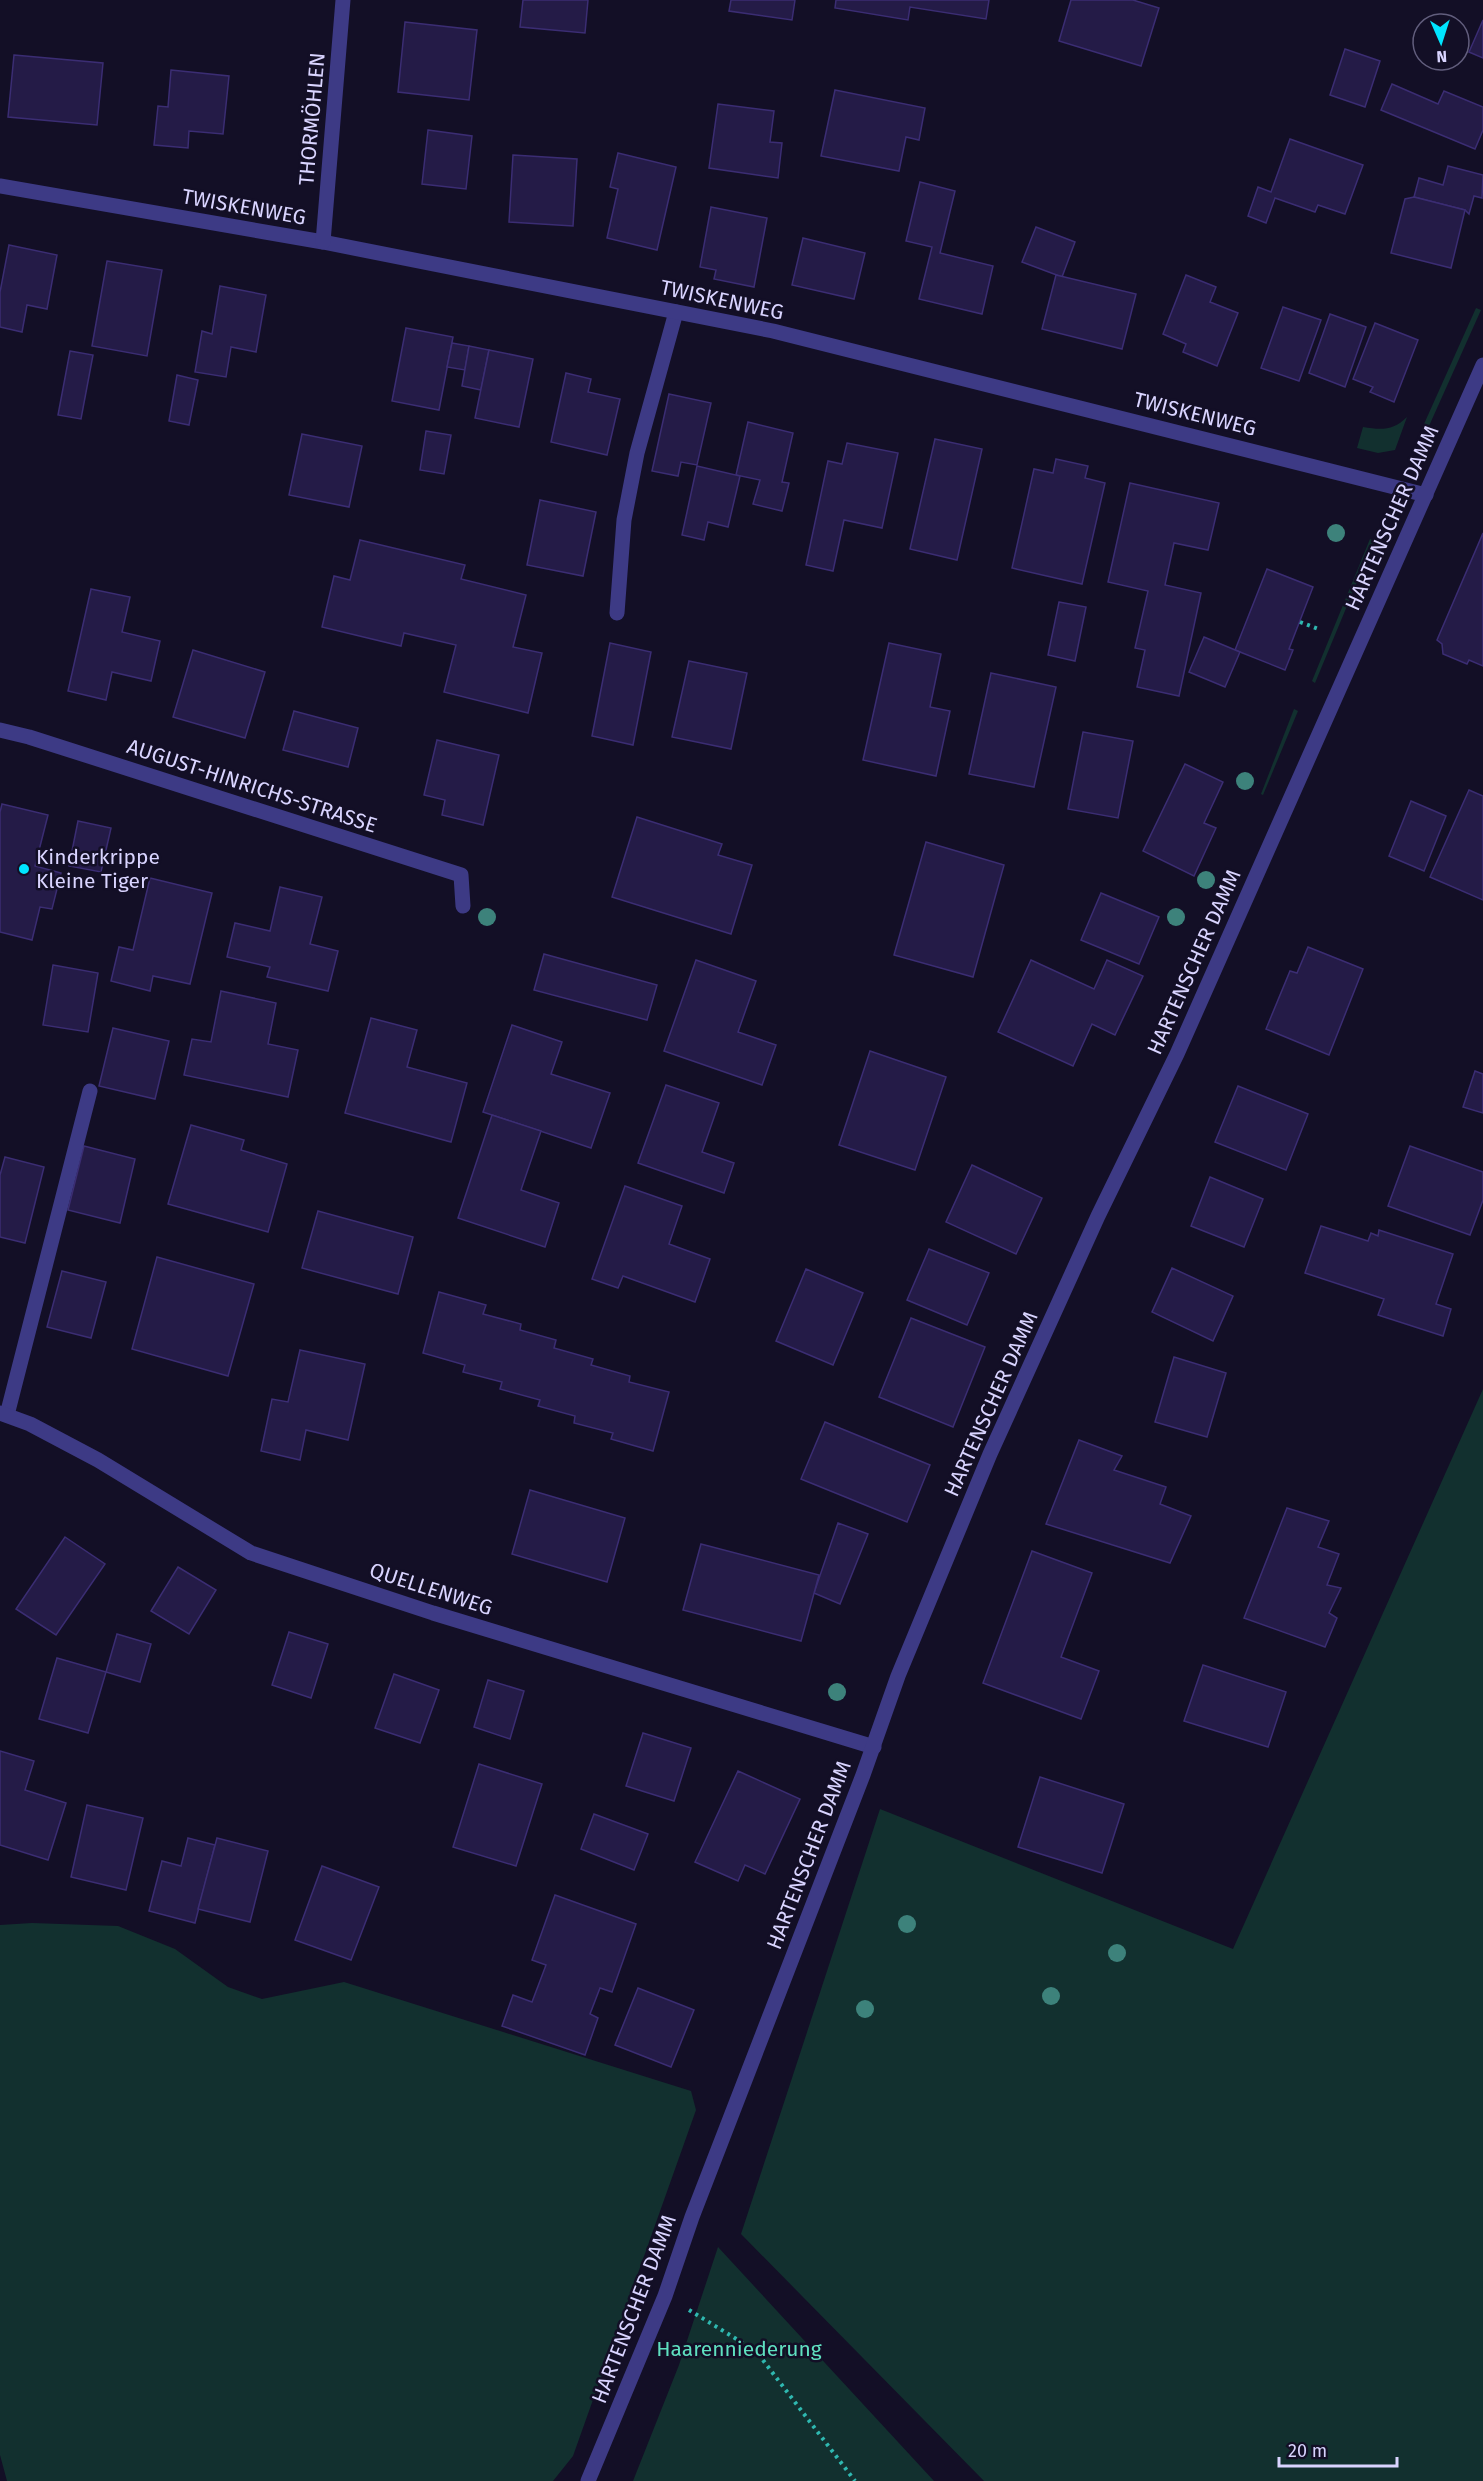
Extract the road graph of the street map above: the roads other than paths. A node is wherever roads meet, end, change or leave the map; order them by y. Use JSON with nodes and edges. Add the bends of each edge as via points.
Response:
{"nodes":[{"id":1,"x":343,"y":0,"type":"edge"},
{"id":2,"x":0,"y":186,"type":"edge"},
{"id":3,"x":323,"y":242,"type":"junction"},
{"id":4,"x":676,"y":312,"type":"junction"},
{"id":5,"x":1483,"y":365,"type":"edge"},
{"id":6,"x":1426,"y":495,"type":"junction"},
{"id":7,"x":616,"y":613,"type":"dead end"},
{"id":8,"x":0,"y":730,"type":"edge"},
{"id":9,"x":463,"y":906,"type":"dead end"},
{"id":10,"x":90,"y":1091,"type":"dead end"},
{"id":11,"x":3,"y":1414,"type":"edge"},
{"id":12,"x":874,"y":1747,"type":"junction"},
{"id":13,"x":588,"y":2481,"type":"edge"}],
"edges":[{"from":1,"to":3,"type":"street","name":"THORMÖHLEN"},
{"from":2,"to":3,"type":"street","name":"TWISKENWEG"},
{"from":3,"to":4,"type":"street","name":"TWISKENWEG"},
{"from":4,"to":6,"type":"street","name":"TWISKENWEG","via":[[773,331]]},
{"from":4,"to":7,"type":"street","via":[[637,453],[624,520]]},
{"from":5,"to":6,"type":"street","name":"HARTENSCHER DAMM"},
{"from":6,"to":12,"type":"street","name":"HARTENSCHER DAMM","via":[[1177,1054],[1008,1414],[898,1676]]},
{"from":8,"to":9,"type":"street","name":"AUGUST-HINRICHS-STRASSE","via":[[461,875]]},
{"from":10,"to":11,"type":"street"},
{"from":11,"to":12,"type":"street","name":"QUELLENWEG","via":[[98,1460],[251,1553],[433,1613]]},
{"from":12,"to":13,"type":"street","name":"HARTENSCHER DAMM","via":[[665,2296]]}]}
